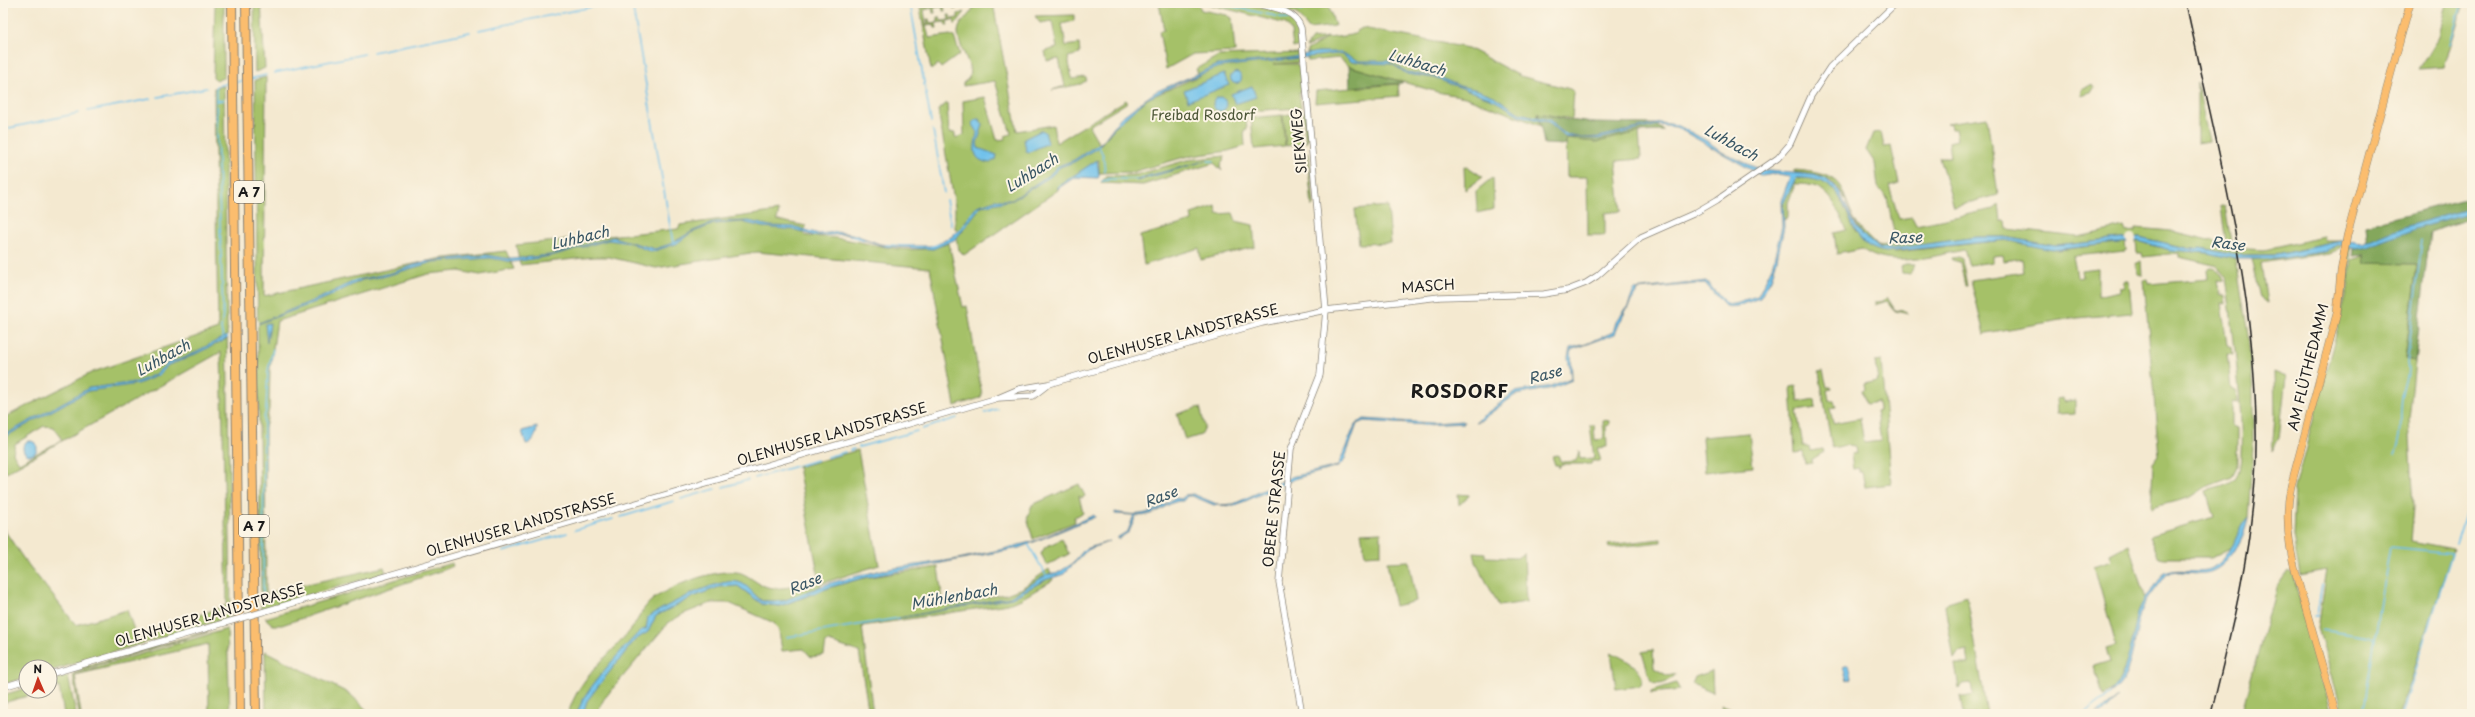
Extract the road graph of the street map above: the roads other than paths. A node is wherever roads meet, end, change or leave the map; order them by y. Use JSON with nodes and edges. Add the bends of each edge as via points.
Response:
{"nodes":[{"id":1,"x":232,"y":3,"type":"edge"},
{"id":2,"x":246,"y":3,"type":"edge"},
{"id":3,"x":1251,"y":3,"type":"edge"},
{"id":4,"x":1896,"y":3,"type":"edge"},
{"id":5,"x":2410,"y":3,"type":"edge"},
{"id":6,"x":1326,"y":310,"type":"junction"},
{"id":7,"x":58,"y":672,"type":"edge"},
{"id":8,"x":18,"y":682,"type":"edge"},
{"id":9,"x":3,"y":687,"type":"edge"},
{"id":10,"x":240,"y":714,"type":"edge"},
{"id":11,"x":256,"y":714,"type":"edge"},
{"id":12,"x":1302,"y":714,"type":"edge"},
{"id":13,"x":2336,"y":714,"type":"edge"}],
"edges":[{"from":1,"to":10,"type":"highway","number":"A 7"},
{"from":2,"to":11,"type":"highway","number":"A 7"},
{"from":3,"to":6,"type":"street","name":"SIEKWEG","via":[[1295,17],[1301,28]]},
{"from":4,"to":6,"type":"street","name":"MASCH","via":[[1830,67],[1811,96],[1790,144],[1767,166],[1692,214],[1641,237],[1586,283],[1562,291],[1534,295],[1440,296]]},
{"from":5,"to":13,"type":"main road","name":"AM FLÜTHEDAMM","via":[[2347,236],[2337,313],[2291,486],[2287,511],[2288,539],[2296,574]]},
{"from":6,"to":7,"type":"street","name":"OLENHUSER LANDSTRASSE","bridge":true,"via":[[1262,323],[1048,384],[1019,389],[998,398]]},
{"from":6,"to":12,"type":"street","name":"OBERE STRASSE","via":[[1320,375],[1294,439],[1287,480],[1279,587]]},
{"from":8,"to":9,"type":"street"}]}
